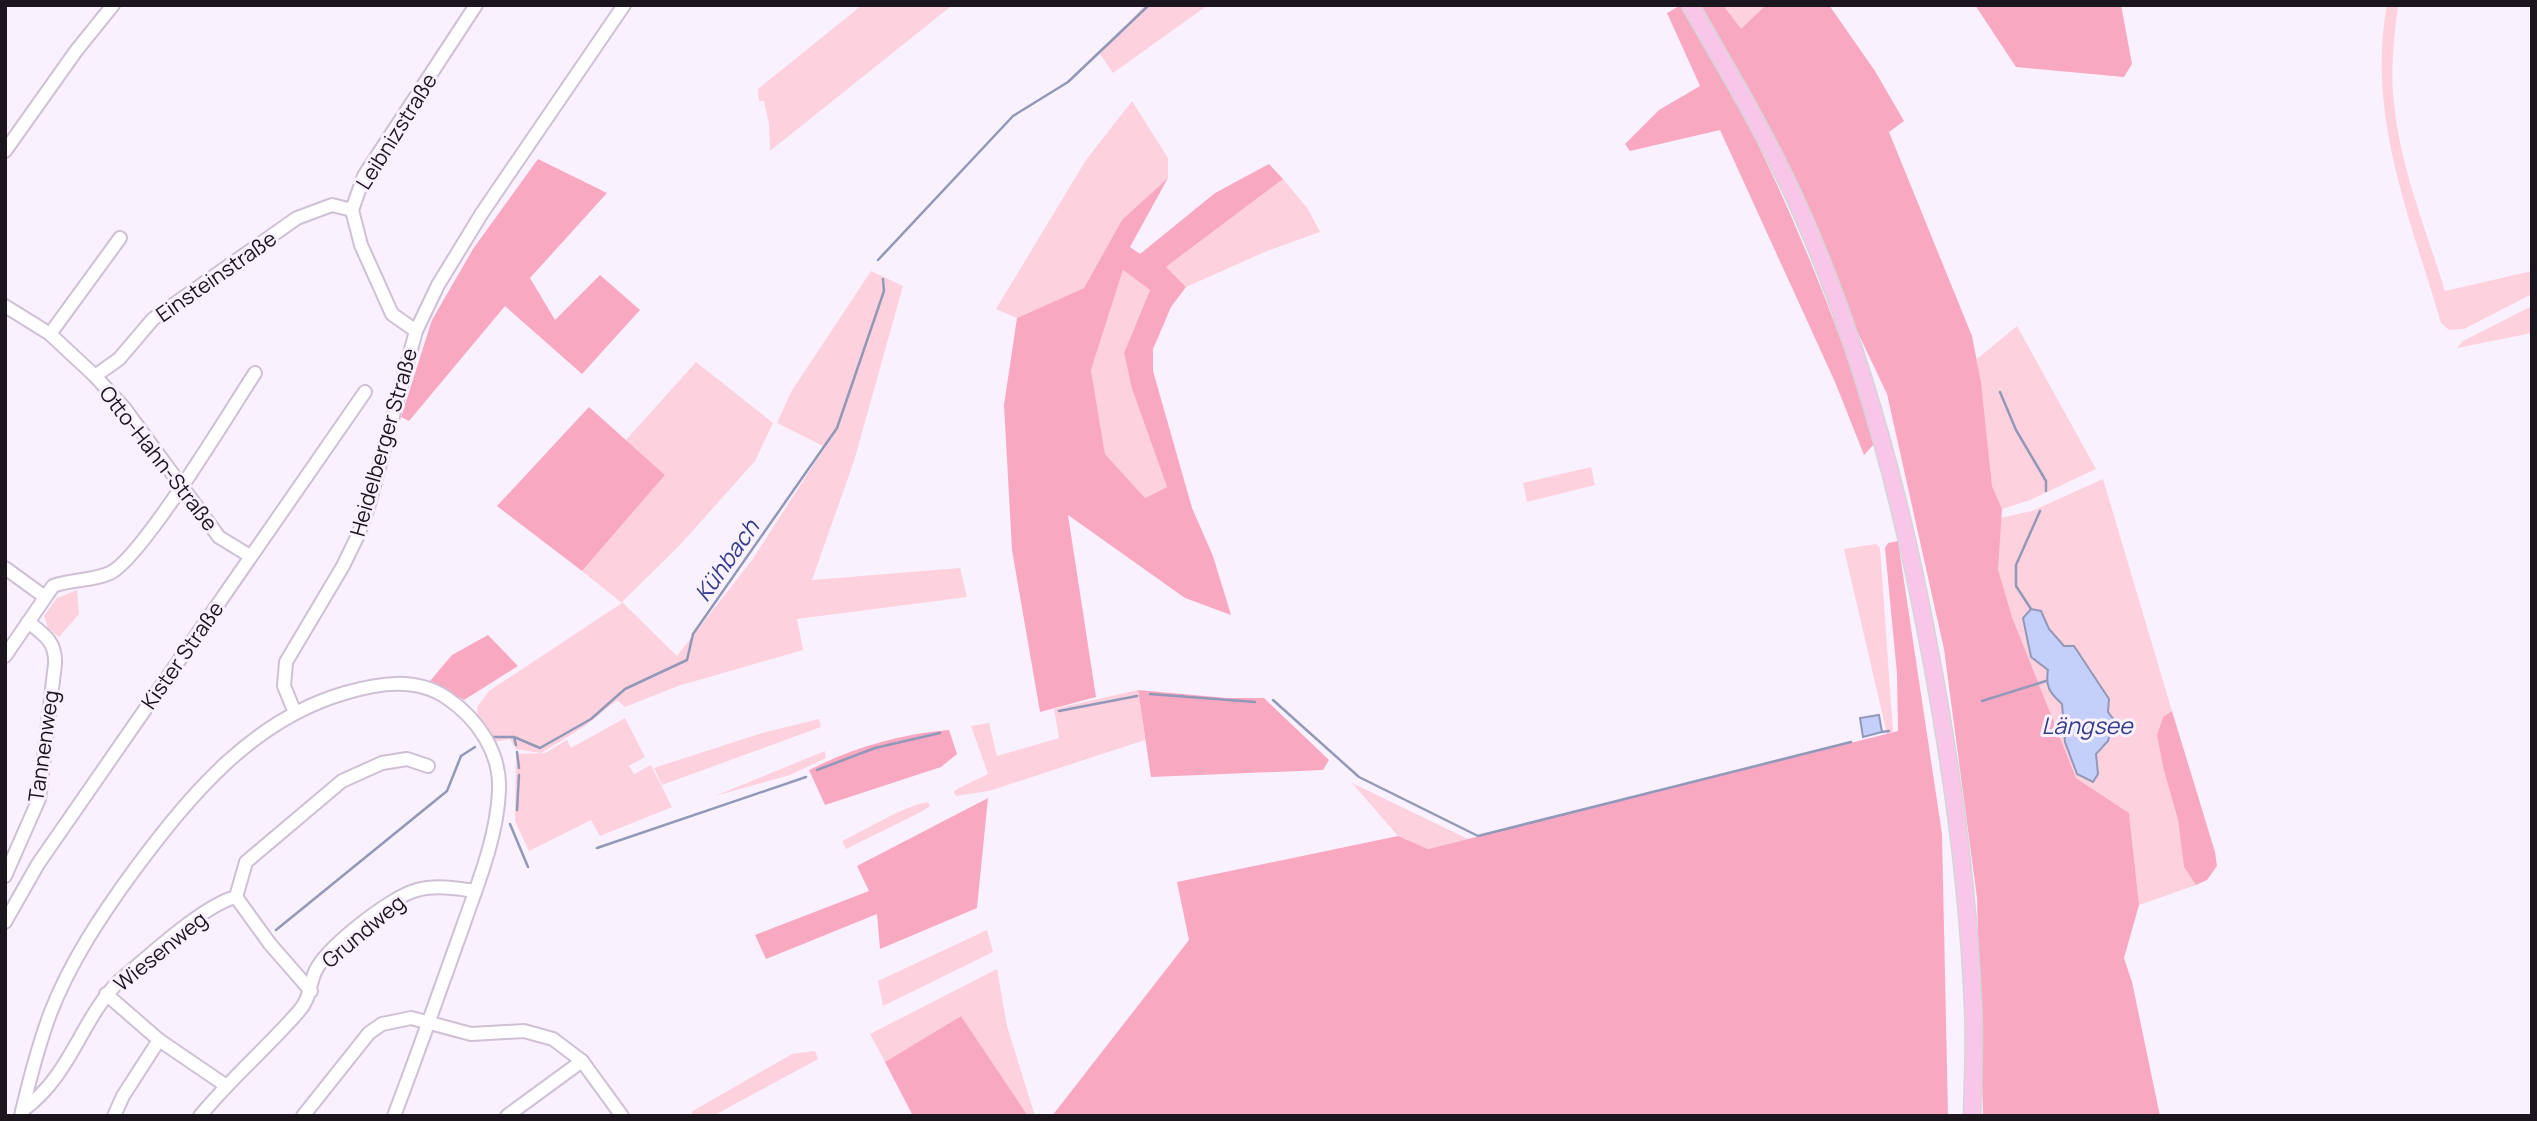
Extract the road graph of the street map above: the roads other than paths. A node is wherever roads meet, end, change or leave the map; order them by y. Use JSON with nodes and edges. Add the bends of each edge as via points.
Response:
{"nodes":[{"id":1,"x":113,"y":5,"type":"edge"},
{"id":2,"x":476,"y":5,"type":"edge"},
{"id":3,"x":624,"y":5,"type":"edge"},
{"id":4,"x":1690,"y":5,"type":"edge"},
{"id":5,"x":5,"y":151,"type":"edge"},
{"id":6,"x":352,"y":209,"type":"junction"},
{"id":7,"x":120,"y":238,"type":"dead end"},
{"id":8,"x":5,"y":306,"type":"edge"},
{"id":9,"x":416,"y":331,"type":"junction"},
{"id":10,"x":50,"y":334,"type":"junction"},
{"id":11,"x":255,"y":373,"type":"dead end"},
{"id":12,"x":95,"y":376,"type":"junction"},
{"id":13,"x":365,"y":392,"type":"dead end"},
{"id":14,"x":181,"y":486,"type":"junction"},
{"id":15,"x":250,"y":556,"type":"junction"},
{"id":16,"x":5,"y":568,"type":"edge"},
{"id":17,"x":45,"y":597,"type":"junction"},
{"id":18,"x":29,"y":622,"type":"junction"},
{"id":19,"x":5,"y":656,"type":"edge"},
{"id":20,"x":295,"y":713,"type":"junction"},
{"id":21,"x":428,"y":766,"type":"dead end"},
{"id":22,"x":5,"y":876,"type":"edge"},
{"id":23,"x":475,"y":891,"type":"junction"},
{"id":24,"x":236,"y":897,"type":"junction"},
{"id":25,"x":5,"y":922,"type":"edge"},
{"id":26,"x":311,"y":991,"type":"junction"},
{"id":27,"x":106,"y":994,"type":"junction"},
{"id":28,"x":430,"y":1021,"type":"junction"},
{"id":29,"x":159,"y":1040,"type":"junction"},
{"id":30,"x":582,"y":1061,"type":"junction"},
{"id":31,"x":225,"y":1085,"type":"junction"},
{"id":32,"x":21,"y":1113,"type":"edge"},
{"id":33,"x":114,"y":1116,"type":"edge"},
{"id":34,"x":200,"y":1116,"type":"edge"},
{"id":35,"x":303,"y":1116,"type":"edge"},
{"id":36,"x":394,"y":1116,"type":"edge"},
{"id":37,"x":507,"y":1116,"type":"edge"},
{"id":38,"x":622,"y":1116,"type":"edge"},
{"id":39,"x":1972,"y":1116,"type":"edge"}],
"edges":[{"from":1,"to":5,"type":"street"},
{"from":2,"to":6,"type":"street","name":"Leibnizstraße","via":[[364,176]]},
{"from":3,"to":9,"type":"street","name":"Heidelberger Straße","via":[[482,213]]},
{"from":4,"to":39,"type":"main road","via":[[1799,206],[1864,380],[1901,513],[1934,665],[1957,819],[1973,1005]]},
{"from":6,"to":9,"type":"street","name":"Leibnizstraße","via":[[360,245],[392,314]]},
{"from":6,"to":12,"type":"street","name":"Einsteinstraße","via":[[332,205],[297,218],[153,319],[119,359]]},
{"from":7,"to":10,"type":"street"},
{"from":8,"to":10,"type":"street","name":"Otto-Hahn-Straße"},
{"from":9,"to":20,"type":"street","name":"Heidelberger Straße","via":[[359,533],[286,662],[284,686]]},
{"from":10,"to":12,"type":"street","name":"Otto-Hahn-Straße"},
{"from":11,"to":14,"type":"street"},
{"from":12,"to":14,"type":"street","name":"Otto-Hahn-Straße"},
{"from":13,"to":15,"type":"street","name":"Kister Straße"},
{"from":14,"to":15,"type":"street","name":"Otto-Hahn-Straße","via":[[219,537]]},
{"from":14,"to":17,"type":"street","via":[[125,563],[109,573],[53,586]]},
{"from":15,"to":25,"type":"street","name":"Kister Straße","via":[[38,864]]},
{"from":16,"to":17,"type":"street"},
{"from":17,"to":18,"type":"street"},
{"from":18,"to":19,"type":"street"},
{"from":18,"to":22,"type":"street","name":"Tannenweg","via":[[56,649],[55,664],[39,799]]},
{"from":20,"to":23,"type":"street","via":[[327,698],[396,683],[438,692],[464,709],[491,748],[499,789]]},
{"from":20,"to":32,"type":"street","via":[[262,732],[212,774],[173,817],[120,890],[69,972],[50,1013]]},
{"from":21,"to":24,"type":"street","via":[[407,759],[382,763],[342,781],[246,862]]},
{"from":23,"to":26,"type":"street","name":"Grundweg","via":[[430,887],[398,896],[325,957],[315,972]]},
{"from":23,"to":28,"type":"street"},
{"from":24,"to":26,"type":"street"},
{"from":24,"to":27,"type":"street","name":"Wiesenweg","via":[[201,916]]},
{"from":26,"to":31,"type":"street","name":"Grundweg","via":[[299,1012]]},
{"from":27,"to":29,"type":"street"},
{"from":27,"to":32,"type":"street","name":"Wiesenweg","via":[[67,1065]]},
{"from":28,"to":30,"type":"street","via":[[471,1034],[537,1034],[565,1045]]},
{"from":28,"to":35,"type":"street","via":[[396,1019],[369,1033]]},
{"from":28,"to":36,"type":"street"},
{"from":29,"to":31,"type":"street"},
{"from":29,"to":33,"type":"street"},
{"from":30,"to":37,"type":"street"},
{"from":30,"to":38,"type":"street"},
{"from":31,"to":34,"type":"street","name":"Grundweg"}]}
